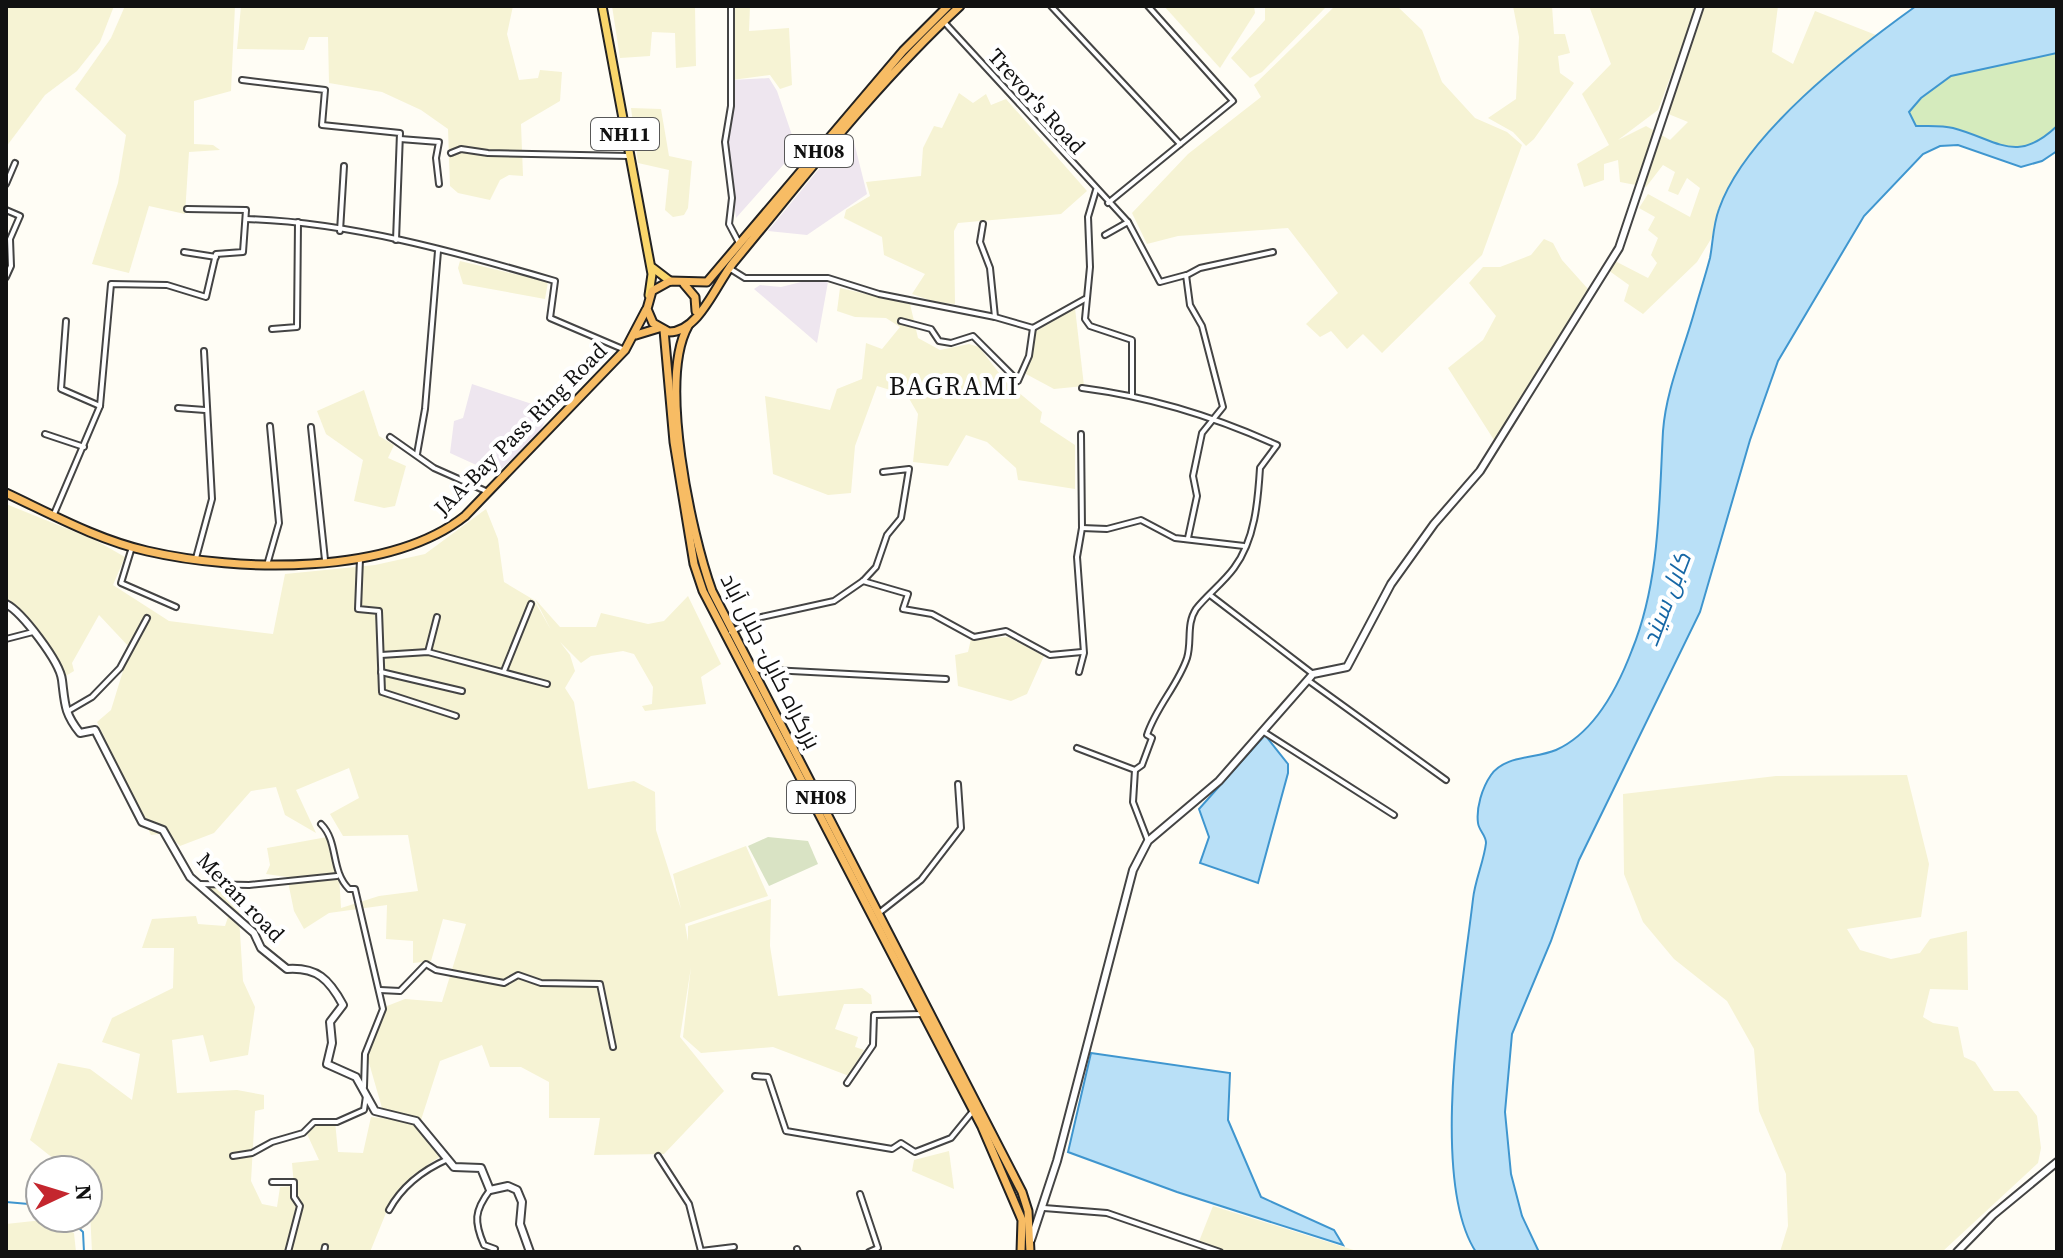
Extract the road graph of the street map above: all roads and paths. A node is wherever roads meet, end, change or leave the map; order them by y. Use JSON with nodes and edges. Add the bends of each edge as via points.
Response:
{"nodes":[{"id":1,"x":602,"y":6,"type":"edge"},
{"id":2,"x":731,"y":6,"type":"edge"},
{"id":3,"x":948,"y":6,"type":"edge"},
{"id":4,"x":960,"y":6,"type":"edge"},
{"id":5,"x":1051,"y":6,"type":"edge"},
{"id":6,"x":1148,"y":6,"type":"edge"},
{"id":7,"x":1700,"y":6,"type":"edge"},
{"id":8,"x":944,"y":21,"type":"junction"},
{"id":9,"x":242,"y":80,"type":"dead end"},
{"id":10,"x":400,"y":139,"type":"junction"},
{"id":11,"x":1180,"y":144,"type":"junction"},
{"id":12,"x":451,"y":153,"type":"dead end"},
{"id":13,"x":628,"y":156,"type":"junction"},
{"id":14,"x":15,"y":163,"type":"dead end"},
{"id":15,"x":344,"y":166,"type":"dead end"},
{"id":16,"x":6,"y":184,"type":"edge"},
{"id":17,"x":439,"y":184,"type":"dead end"},
{"id":18,"x":1096,"y":190,"type":"junction"},
{"id":19,"x":1108,"y":203,"type":"junction"},
{"id":20,"x":187,"y":209,"type":"dead end"},
{"id":21,"x":6,"y":210,"type":"edge"},
{"id":22,"x":246,"y":219,"type":"junction"},
{"id":23,"x":298,"y":222,"type":"junction"},
{"id":24,"x":1128,"y":222,"type":"junction"},
{"id":25,"x":983,"y":224,"type":"dead end"},
{"id":26,"x":340,"y":231,"type":"junction"},
{"id":27,"x":1105,"y":235,"type":"dead end"},
{"id":28,"x":396,"y":240,"type":"junction"},
{"id":29,"x":740,"y":245,"type":"junction"},
{"id":30,"x":438,"y":251,"type":"junction"},
{"id":31,"x":184,"y":252,"type":"dead end"},
{"id":32,"x":1273,"y":252,"type":"dead end"},
{"id":33,"x":216,"y":257,"type":"junction"},
{"id":34,"x":649,"y":262,"type":"junction"},
{"id":35,"x":729,"y":268,"type":"junction"},
{"id":36,"x":1186,"y":275,"type":"junction"},
{"id":37,"x":6,"y":277,"type":"edge"},
{"id":38,"x":670,"y":281,"type":"junction"},
{"id":39,"x":684,"y":284,"type":"junction"},
{"id":40,"x":649,"y":296,"type":"junction"},
{"id":41,"x":1085,"y":299,"type":"junction"},
{"id":42,"x":647,"y":309,"type":"junction"},
{"id":43,"x":995,"y":317,"type":"junction"},
{"id":44,"x":66,"y":321,"type":"dead end"},
{"id":45,"x":901,"y":321,"type":"dead end"},
{"id":46,"x":690,"y":323,"type":"junction"},
{"id":47,"x":1033,"y":328,"type":"junction"},
{"id":48,"x":272,"y":329,"type":"dead end"},
{"id":49,"x":661,"y":329,"type":"junction"},
{"id":50,"x":636,"y":335,"type":"junction"},
{"id":51,"x":625,"y":350,"type":"junction"},
{"id":52,"x":204,"y":351,"type":"dead end"},
{"id":53,"x":1082,"y":388,"type":"dead end"},
{"id":54,"x":1132,"y":395,"type":"junction"},
{"id":55,"x":100,"y":406,"type":"junction"},
{"id":56,"x":178,"y":408,"type":"dead end"},
{"id":57,"x":205,"y":410,"type":"junction"},
{"id":58,"x":1216,"y":418,"type":"junction"},
{"id":59,"x":270,"y":426,"type":"dead end"},
{"id":60,"x":311,"y":427,"type":"dead end"},
{"id":61,"x":45,"y":434,"type":"dead end"},
{"id":62,"x":1081,"y":434,"type":"dead end"},
{"id":63,"x":390,"y":437,"type":"dead end"},
{"id":64,"x":677,"y":442,"type":"junction"},
{"id":65,"x":84,"y":447,"type":"junction"},
{"id":66,"x":417,"y":454,"type":"junction"},
{"id":67,"x":883,"y":472,"type":"dead end"},
{"id":68,"x":488,"y":492,"type":"junction"},
{"id":69,"x":6,"y":493,"type":"edge"},
{"id":70,"x":53,"y":516,"type":"junction"},
{"id":71,"x":1082,"y":528,"type":"junction"},
{"id":72,"x":1188,"y":538,"type":"junction"},
{"id":73,"x":1244,"y":546,"type":"junction"},
{"id":74,"x":132,"y":547,"type":"junction"},
{"id":75,"x":360,"y":556,"type":"junction"},
{"id":76,"x":196,"y":559,"type":"junction"},
{"id":77,"x":325,"y":560,"type":"junction"},
{"id":78,"x":267,"y":565,"type":"junction"},
{"id":79,"x":863,"y":581,"type":"junction"},
{"id":80,"x":1210,"y":595,"type":"junction"},
{"id":81,"x":6,"y":604,"type":"edge"},
{"id":82,"x":531,"y":604,"type":"dead end"},
{"id":83,"x":176,"y":607,"type":"dead end"},
{"id":84,"x":437,"y":617,"type":"dead end"},
{"id":85,"x":147,"y":618,"type":"dead end"},
{"id":86,"x":33,"y":632,"type":"junction"},
{"id":87,"x":729,"y":633,"type":"junction"},
{"id":88,"x":6,"y":639,"type":"edge"},
{"id":89,"x":428,"y":652,"type":"junction"},
{"id":90,"x":1082,"y":652,"type":"junction"},
{"id":91,"x":381,"y":655,"type":"junction"},
{"id":92,"x":753,"y":669,"type":"junction"},
{"id":93,"x":504,"y":671,"type":"junction"},
{"id":94,"x":381,"y":672,"type":"junction"},
{"id":95,"x":1079,"y":672,"type":"dead end"},
{"id":96,"x":1311,"y":677,"type":"junction"},
{"id":97,"x":946,"y":679,"type":"dead end"},
{"id":98,"x":547,"y":684,"type":"dead end"},
{"id":99,"x":462,"y":691,"type":"dead end"},
{"id":100,"x":66,"y":712,"type":"junction"},
{"id":101,"x":456,"y":716,"type":"dead end"},
{"id":102,"x":1264,"y":732,"type":"junction"},
{"id":103,"x":1077,"y":748,"type":"dead end"},
{"id":104,"x":1135,"y":770,"type":"junction"},
{"id":105,"x":1446,"y":780,"type":"dead end"},
{"id":106,"x":958,"y":784,"type":"dead end"},
{"id":107,"x":1394,"y":815,"type":"dead end"},
{"id":108,"x":321,"y":824,"type":"dead end"},
{"id":109,"x":835,"y":835,"type":"junction"},
{"id":110,"x":1148,"y":841,"type":"junction"},
{"id":111,"x":337,"y":876,"type":"junction"},
{"id":112,"x":199,"y":884,"type":"junction"},
{"id":113,"x":874,"y":910,"type":"junction"},
{"id":114,"x":380,"y":990,"type":"junction"},
{"id":115,"x":916,"y":993,"type":"junction"},
{"id":116,"x":922,"y":1014,"type":"junction"},
{"id":117,"x":613,"y":1047,"type":"dead end"},
{"id":118,"x":755,"y":1076,"type":"dead end"},
{"id":119,"x":847,"y":1083,"type":"dead end"},
{"id":120,"x":366,"y":1089,"type":"junction"},
{"id":121,"x":973,"y":1111,"type":"junction"},
{"id":122,"x":998,"y":1154,"type":"junction"},
{"id":123,"x":233,"y":1156,"type":"dead end"},
{"id":124,"x":658,"y":1156,"type":"dead end"},
{"id":125,"x":448,"y":1159,"type":"junction"},
{"id":126,"x":2057,"y":1162,"type":"edge"},
{"id":127,"x":272,"y":1182,"type":"dead end"},
{"id":128,"x":490,"y":1190,"type":"junction"},
{"id":129,"x":860,"y":1194,"type":"dead end"},
{"id":130,"x":389,"y":1210,"type":"dead end"},
{"id":131,"x":1043,"y":1210,"type":"junction"},
{"id":132,"x":1028,"y":1211,"type":"junction"},
{"id":133,"x":1031,"y":1240,"type":"junction"},
{"id":134,"x":734,"y":1247,"type":"dead end"},
{"id":135,"x":495,"y":1249,"type":"dead end"},
{"id":136,"x":288,"y":1252,"type":"edge"},
{"id":137,"x":530,"y":1252,"type":"edge"},
{"id":138,"x":700,"y":1252,"type":"edge"},
{"id":139,"x":869,"y":1252,"type":"edge"},
{"id":140,"x":1021,"y":1252,"type":"edge"},
{"id":141,"x":1030,"y":1252,"type":"edge"},
{"id":142,"x":1220,"y":1252,"type":"edge"},
{"id":143,"x":1957,"y":1252,"type":"edge"}],
"edges":[{"from":1,"to":13,"type":"main road","number":"NH11"},
{"from":2,"to":29,"type":"street","via":[[731,106],[725,142],[732,198],[729,224]]},
{"from":3,"to":29,"type":"highway","number":"NH08","via":[[903,51]]},
{"from":4,"to":8,"type":"highway","name":"بزرگراه کابل- جلال آباد","number":"NH08"},
{"from":5,"to":11,"type":"street"},
{"from":6,"to":11,"type":"street","via":[[1233,101]]},
{"from":7,"to":96,"type":"street","via":[[1619,248],[1480,471],[1391,584],[1347,667]]},
{"from":8,"to":18,"type":"street","name":"Trevor's Road"},
{"from":8,"to":35,"type":"highway","name":"بزرگراه کابل- جلال آباد","number":"NH08","via":[[884,81]]},
{"from":9,"to":10,"type":"street","via":[[324,89],[322,125],[400,133]]},
{"from":10,"to":17,"type":"street","via":[[439,142]]},
{"from":10,"to":28,"type":"street"},
{"from":11,"to":19,"type":"street"},
{"from":12,"to":13,"type":"street","via":[[461,149]]},
{"from":13,"to":34,"type":"main road","number":"NH11"},
{"from":14,"to":16,"type":"street"},
{"from":15,"to":26,"type":"street"},
{"from":18,"to":19,"type":"street","name":"Trevor's Road"},
{"from":18,"to":41,"type":"street","via":[[1088,217]]},
{"from":19,"to":24,"type":"street","name":"Trevor's Road"},
{"from":20,"to":22,"type":"street","via":[[245,209]]},
{"from":21,"to":37,"type":"street","via":[[20,216],[10,239]]},
{"from":22,"to":23,"type":"street"},
{"from":22,"to":33,"type":"street","via":[[242,254]]},
{"from":23,"to":26,"type":"street"},
{"from":23,"to":48,"type":"street","via":[[297,327]]},
{"from":24,"to":27,"type":"street"},
{"from":24,"to":36,"type":"street","name":"Trevor's Road","via":[[1160,282]]},
{"from":25,"to":43,"type":"street","via":[[980,242],[990,268]]},
{"from":26,"to":28,"type":"street"},
{"from":28,"to":30,"type":"street"},
{"from":29,"to":39,"type":"highway","number":"NH08","via":[[707,282]]},
{"from":30,"to":51,"type":"street","via":[[555,281],[550,318]]},
{"from":30,"to":66,"type":"street"},
{"from":31,"to":33,"type":"street"},
{"from":32,"to":36,"type":"street"},
{"from":33,"to":55,"type":"street","via":[[206,297],[167,285],[111,284]]},
{"from":34,"to":38,"type":"main road"},
{"from":34,"to":40,"type":"main road","number":"NH11"},
{"from":35,"to":43,"type":"street","via":[[745,278],[828,278]]},
{"from":35,"to":46,"type":"highway","name":"بزرگراه کابل- جلال آباد","number":"NH08"},
{"from":36,"to":58,"type":"street","via":[[1190,305],[1202,326],[1223,407]]},
{"from":38,"to":39,"type":"highway"},
{"from":38,"to":40,"type":"highway"},
{"from":39,"to":46,"type":"highway","via":[[697,305]]},
{"from":40,"to":42,"type":"highway"},
{"from":41,"to":47,"type":"street"},
{"from":41,"to":54,"type":"street","via":[[1087,323],[1134,343]]},
{"from":42,"to":49,"type":"highway","name":"بزرگراه کابل- جلال آباد","number":"NH08"},
{"from":42,"to":50,"type":"highway","name":"JAA-Bay Pass Ring Road"},
{"from":43,"to":47,"type":"street"},
{"from":44,"to":55,"type":"street","via":[[61,389]]},
{"from":45,"to":47,"type":"street","via":[[931,329],[939,341],[973,336],[1018,381]]},
{"from":46,"to":49,"type":"highway","via":[[675,332]]},
{"from":46,"to":64,"type":"highway","name":"بزرگراه کابل- جلال آباد","number":"NH08","via":[[675,373]]},
{"from":49,"to":50,"type":"highway"},
{"from":49,"to":64,"type":"highway","name":"بزرگراه کابل- جلال آباد","number":"NH08"},
{"from":50,"to":51,"type":"highway","name":"JAA-Bay Pass Ring Road"},
{"from":51,"to":68,"type":"highway","name":"JAA-Bay Pass Ring Road"},
{"from":52,"to":57,"type":"street"},
{"from":53,"to":54,"type":"street"},
{"from":54,"to":58,"type":"street"},
{"from":55,"to":65,"type":"street"},
{"from":56,"to":57,"type":"street"},
{"from":57,"to":76,"type":"street","via":[[212,499]]},
{"from":58,"to":72,"type":"street","via":[[1202,433]]},
{"from":58,"to":73,"type":"street","via":[[1277,445],[1260,468],[1262,488]]},
{"from":59,"to":78,"type":"street","via":[[279,523]]},
{"from":60,"to":77,"type":"street"},
{"from":61,"to":65,"type":"street"},
{"from":62,"to":71,"type":"street"},
{"from":63,"to":66,"type":"street"},
{"from":64,"to":87,"type":"highway","name":"بزرگراه کابل- جلال آباد","number":"NH08","via":[[705,572]]},
{"from":65,"to":70,"type":"street"},
{"from":66,"to":68,"type":"street","via":[[434,468]]},
{"from":67,"to":79,"type":"street","via":[[909,469],[901,518]]},
{"from":68,"to":75,"type":"highway","name":"JAA-Bay Pass Ring Road","via":[[435,537],[393,553]]},
{"from":69,"to":70,"type":"highway","name":"JAA-Bay Pass Ring Road"},
{"from":70,"to":74,"type":"highway","name":"JAA-Bay Pass Ring Road"},
{"from":71,"to":72,"type":"street","via":[[1107,529],[1141,520],[1175,538]]},
{"from":71,"to":90,"type":"street","via":[[1077,557]]},
{"from":72,"to":73,"type":"street"},
{"from":73,"to":80,"type":"street","via":[[1236,566]]},
{"from":74,"to":76,"type":"highway","name":"JAA-Bay Pass Ring Road"},
{"from":74,"to":83,"type":"street","via":[[121,583]]},
{"from":75,"to":77,"type":"highway","name":"JAA-Bay Pass Ring Road"},
{"from":75,"to":91,"type":"street","via":[[358,607],[379,611]]},
{"from":76,"to":78,"type":"highway","name":"JAA-Bay Pass Ring Road"},
{"from":77,"to":78,"type":"highway","name":"JAA-Bay Pass Ring Road"},
{"from":79,"to":87,"type":"street","via":[[834,601],[757,618]]},
{"from":79,"to":90,"type":"street","via":[[908,594],[903,609],[932,614],[974,637],[1006,631],[1050,655]]},
{"from":80,"to":96,"type":"street"},
{"from":80,"to":104,"type":"street","via":[[1195,610],[1187,657],[1152,718],[1147,735],[1152,738]]},
{"from":81,"to":86,"type":"street"},
{"from":82,"to":93,"type":"street"},
{"from":84,"to":89,"type":"street"},
{"from":85,"to":100,"type":"street","via":[[120,668],[92,697]]},
{"from":86,"to":88,"type":"street"},
{"from":86,"to":100,"type":"street","via":[[62,680]]},
{"from":87,"to":92,"type":"highway","name":"بزرگراه کابل- جلال آباد","number":"NH08"},
{"from":87,"to":109,"type":"highway","name":"بزرگراه کابل- جلال آباد","number":"NH08"},
{"from":89,"to":91,"type":"street"},
{"from":89,"to":93,"type":"street"},
{"from":90,"to":95,"type":"street"},
{"from":91,"to":94,"type":"street"},
{"from":92,"to":97,"type":"street"},
{"from":92,"to":109,"type":"highway","name":"بزرگراه کابل- جلال آباد","number":"NH08"},
{"from":93,"to":98,"type":"street"},
{"from":94,"to":99,"type":"street"},
{"from":94,"to":101,"type":"street","via":[[384,694]]},
{"from":96,"to":102,"type":"street"},
{"from":96,"to":105,"type":"street"},
{"from":100,"to":112,"type":"street","name":"Meran road","via":[[79,732],[95,730],[142,822],[163,830]]},
{"from":102,"to":107,"type":"street"},
{"from":102,"to":110,"type":"street","via":[[1208,791]]},
{"from":103,"to":104,"type":"street"},
{"from":104,"to":110,"type":"street","via":[[1133,802]]},
{"from":106,"to":113,"type":"street","via":[[961,828],[921,880]]},
{"from":108,"to":111,"type":"street","via":[[330,833]]},
{"from":109,"to":113,"type":"highway","name":"بزرگراه کابل- جلال آباد","number":"NH08"},
{"from":110,"to":131,"type":"street","via":[[1133,870]]},
{"from":111,"to":112,"type":"street"},
{"from":111,"to":114,"type":"street","via":[[355,889]]},
{"from":112,"to":120,"type":"street","name":"Meran road","via":[[287,969],[306,968],[327,979],[343,1005],[330,1022],[332,1043],[326,1061],[356,1077]]},
{"from":113,"to":115,"type":"highway","name":"بزرگراه کابل- جلال آباد","number":"NH08"},
{"from":114,"to":117,"type":"street","via":[[400,991],[426,964],[504,983],[521,975],[541,983],[600,984]]},
{"from":114,"to":120,"type":"street","via":[[383,1009],[365,1054]]},
{"from":115,"to":116,"type":"highway","name":"بزرگراه کابل- جلال آباد","number":"NH08"},
{"from":115,"to":122,"type":"highway","name":"بزرگراه کابل- جلال آباد","number":"NH08"},
{"from":116,"to":119,"type":"street","via":[[874,1015],[873,1045]]},
{"from":116,"to":121,"type":"highway","name":"بزرگراه کابل- جلال آباد","number":"NH08"},
{"from":118,"to":121,"type":"street","via":[[768,1077],[786,1131],[892,1149],[901,1143],[915,1152],[951,1138]]},
{"from":120,"to":123,"type":"street","via":[[363,1111],[337,1122],[314,1122],[303,1133]]},
{"from":120,"to":125,"type":"street","name":"Meran road","via":[[375,1111],[416,1121]]},
{"from":121,"to":122,"type":"highway","name":"بزرگراه کابل- جلال آباد","number":"NH08"},
{"from":122,"to":132,"type":"highway","name":"بزرگراه کابل- جلال آباد","number":"NH08"},
{"from":122,"to":140,"type":"highway","name":"بزرگراه کابل- جلال آباد","number":"NH08","via":[[1022,1220]]},
{"from":124,"to":138,"type":"street","via":[[689,1204]]},
{"from":125,"to":128,"type":"street","via":[[458,1168],[481,1168]]},
{"from":125,"to":130,"type":"street","via":[[427,1168],[397,1194]]},
{"from":126,"to":143,"type":"street"},
{"from":127,"to":136,"type":"street","via":[[294,1182],[300,1206]]},
{"from":128,"to":135,"type":"street","via":[[475,1218],[484,1245]]},
{"from":128,"to":137,"type":"street","via":[[510,1186],[521,1195],[520,1224]]},
{"from":129,"to":139,"type":"street","via":[[878,1248]]},
{"from":131,"to":132,"type":"street"},
{"from":131,"to":133,"type":"street"},
{"from":131,"to":142,"type":"street","via":[[1107,1213]]},
{"from":132,"to":133,"type":"highway","name":"بزرگراه کابل- جلال آباد","number":"NH08"},
{"from":133,"to":141,"type":"highway","name":"بزرگراه کابل- جلال آباد","number":"NH08"},
{"from":134,"to":138,"type":"street"}]}
